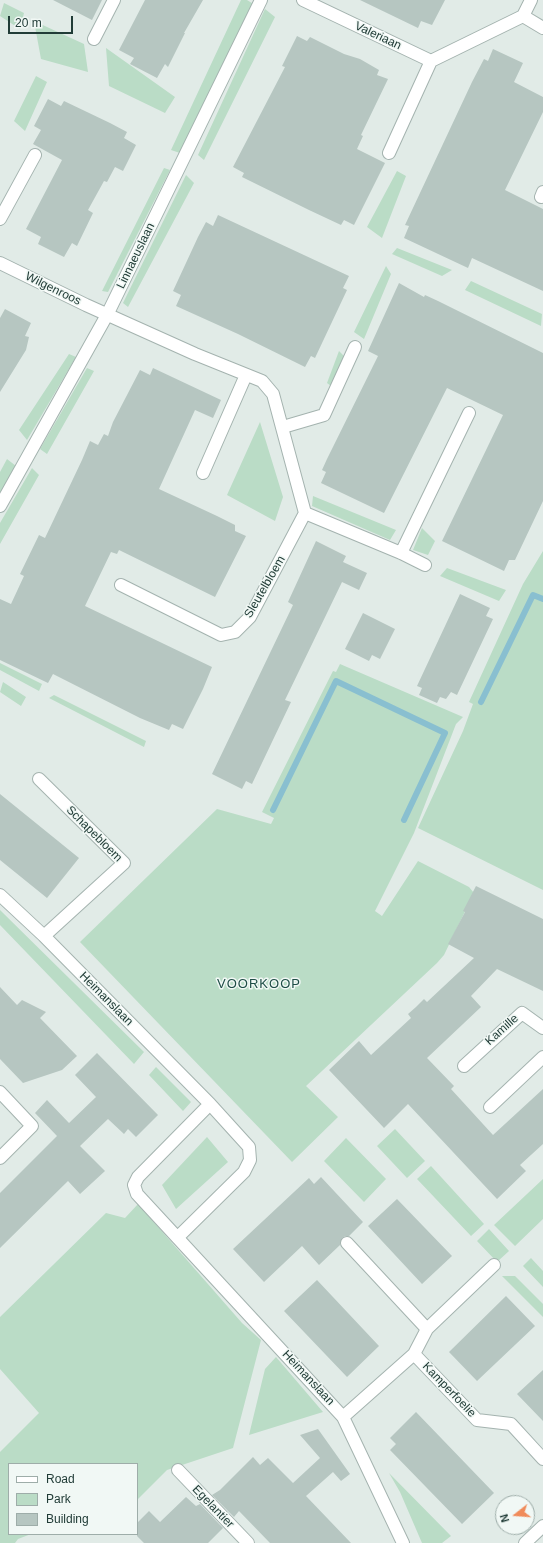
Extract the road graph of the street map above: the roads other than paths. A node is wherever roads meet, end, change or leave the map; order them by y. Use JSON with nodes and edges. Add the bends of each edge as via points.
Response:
{"nodes":[{"id":1,"x":114,"y":0,"type":"edge"},
{"id":2,"x":261,"y":0,"type":"edge"},
{"id":3,"x":303,"y":0,"type":"edge"},
{"id":4,"x":531,"y":0,"type":"edge"},
{"id":5,"x":328,"y":5,"type":"edge"},
{"id":6,"x":523,"y":16,"type":"junction"},
{"id":7,"x":543,"y":28,"type":"edge"},
{"id":8,"x":94,"y":39,"type":"dead end"},
{"id":9,"x":431,"y":61,"type":"junction"},
{"id":10,"x":389,"y":153,"type":"dead end"},
{"id":11,"x":35,"y":155,"type":"dead end"},
{"id":12,"x":0,"y":219,"type":"edge"},
{"id":13,"x":0,"y":263,"type":"edge"},
{"id":14,"x":107,"y":314,"type":"junction"},
{"id":15,"x":355,"y":347,"type":"dead end"},
{"id":16,"x":246,"y":375,"type":"junction"},
{"id":17,"x":469,"y":413,"type":"dead end"},
{"id":18,"x":283,"y":427,"type":"junction"},
{"id":19,"x":203,"y":473,"type":"dead end"},
{"id":20,"x":0,"y":506,"type":"edge"},
{"id":21,"x":305,"y":513,"type":"junction"},
{"id":22,"x":401,"y":553,"type":"junction"},
{"id":23,"x":425,"y":565,"type":"dead end"},
{"id":24,"x":121,"y":585,"type":"dead end"},
{"id":25,"x":39,"y":779,"type":"dead end"},
{"id":26,"x":0,"y":895,"type":"edge"},
{"id":27,"x":44,"y":936,"type":"junction"},
{"id":28,"x":543,"y":1028,"type":"edge"},
{"id":29,"x":543,"y":1057,"type":"edge"},
{"id":30,"x":464,"y":1066,"type":"dead end"},
{"id":31,"x":0,"y":1092,"type":"edge"},
{"id":32,"x":210,"y":1104,"type":"junction"},
{"id":33,"x":490,"y":1108,"type":"dead end"},
{"id":34,"x":0,"y":1158,"type":"edge"},
{"id":35,"x":178,"y":1237,"type":"junction"},
{"id":36,"x":347,"y":1243,"type":"dead end"},
{"id":37,"x":494,"y":1265,"type":"dead end"},
{"id":38,"x":427,"y":1329,"type":"junction"},
{"id":39,"x":414,"y":1354,"type":"junction"},
{"id":40,"x":343,"y":1417,"type":"junction"},
{"id":41,"x":543,"y":1459,"type":"edge"},
{"id":42,"x":178,"y":1470,"type":"dead end"},
{"id":43,"x":543,"y":1526,"type":"edge"},
{"id":44,"x":248,"y":1543,"type":"edge"},
{"id":45,"x":403,"y":1543,"type":"edge"},
{"id":46,"x":525,"y":1543,"type":"edge"}],
"edges":[{"from":1,"to":8,"type":"street"},
{"from":2,"to":14,"type":"street","name":"Linnaeuslaan"},
{"from":3,"to":5,"type":"street","name":"Valeriaan"},
{"from":4,"to":6,"type":"street"},
{"from":5,"to":9,"type":"street","name":"Valeriaan"},
{"from":6,"to":7,"type":"street"},
{"from":6,"to":9,"type":"street"},
{"from":9,"to":10,"type":"street"},
{"from":11,"to":12,"type":"street"},
{"from":13,"to":14,"type":"street","name":"Wilgenroos"},
{"from":14,"to":16,"type":"street"},
{"from":14,"to":20,"type":"street","name":"Linnaeuslaan"},
{"from":15,"to":18,"type":"street","via":[[324,415]]},
{"from":16,"to":18,"type":"street","via":[[262,381],[273,394]]},
{"from":16,"to":19,"type":"street"},
{"from":17,"to":22,"type":"street"},
{"from":18,"to":21,"type":"street"},
{"from":21,"to":22,"type":"street"},
{"from":21,"to":24,"type":"street","name":"Sleutelbloem","via":[[250,617],[235,632],[220,635]]},
{"from":22,"to":23,"type":"street"},
{"from":25,"to":27,"type":"street","name":"Schapebloem","via":[[124,863]]},
{"from":26,"to":27,"type":"street","name":"Heimanslaan"},
{"from":27,"to":32,"type":"street","name":"Heimanslaan"},
{"from":28,"to":30,"type":"street","name":"Kamille","via":[[522,1013]]},
{"from":29,"to":33,"type":"street"},
{"from":31,"to":34,"type":"street","via":[[32,1126]]},
{"from":32,"to":35,"type":"street","name":"Heimanslaan","via":[[249,1147],[250,1160],[244,1172]]},
{"from":32,"to":35,"type":"street","name":"Heimanslaan","via":[[138,1177],[134,1185],[137,1194]]},
{"from":35,"to":40,"type":"street","name":"Heimanslaan"},
{"from":36,"to":38,"type":"street"},
{"from":37,"to":38,"type":"street","name":"Kamperfoelie"},
{"from":38,"to":39,"type":"street","name":"Kamperfoelie"},
{"from":39,"to":40,"type":"street","name":"Kamperfoelie"},
{"from":39,"to":41,"type":"street","name":"Kamperfoelie","via":[[477,1420],[511,1424]]},
{"from":40,"to":45,"type":"street","name":"Heimanslaan"},
{"from":42,"to":44,"type":"street","name":"Egelantier"},
{"from":43,"to":46,"type":"street"}]}
